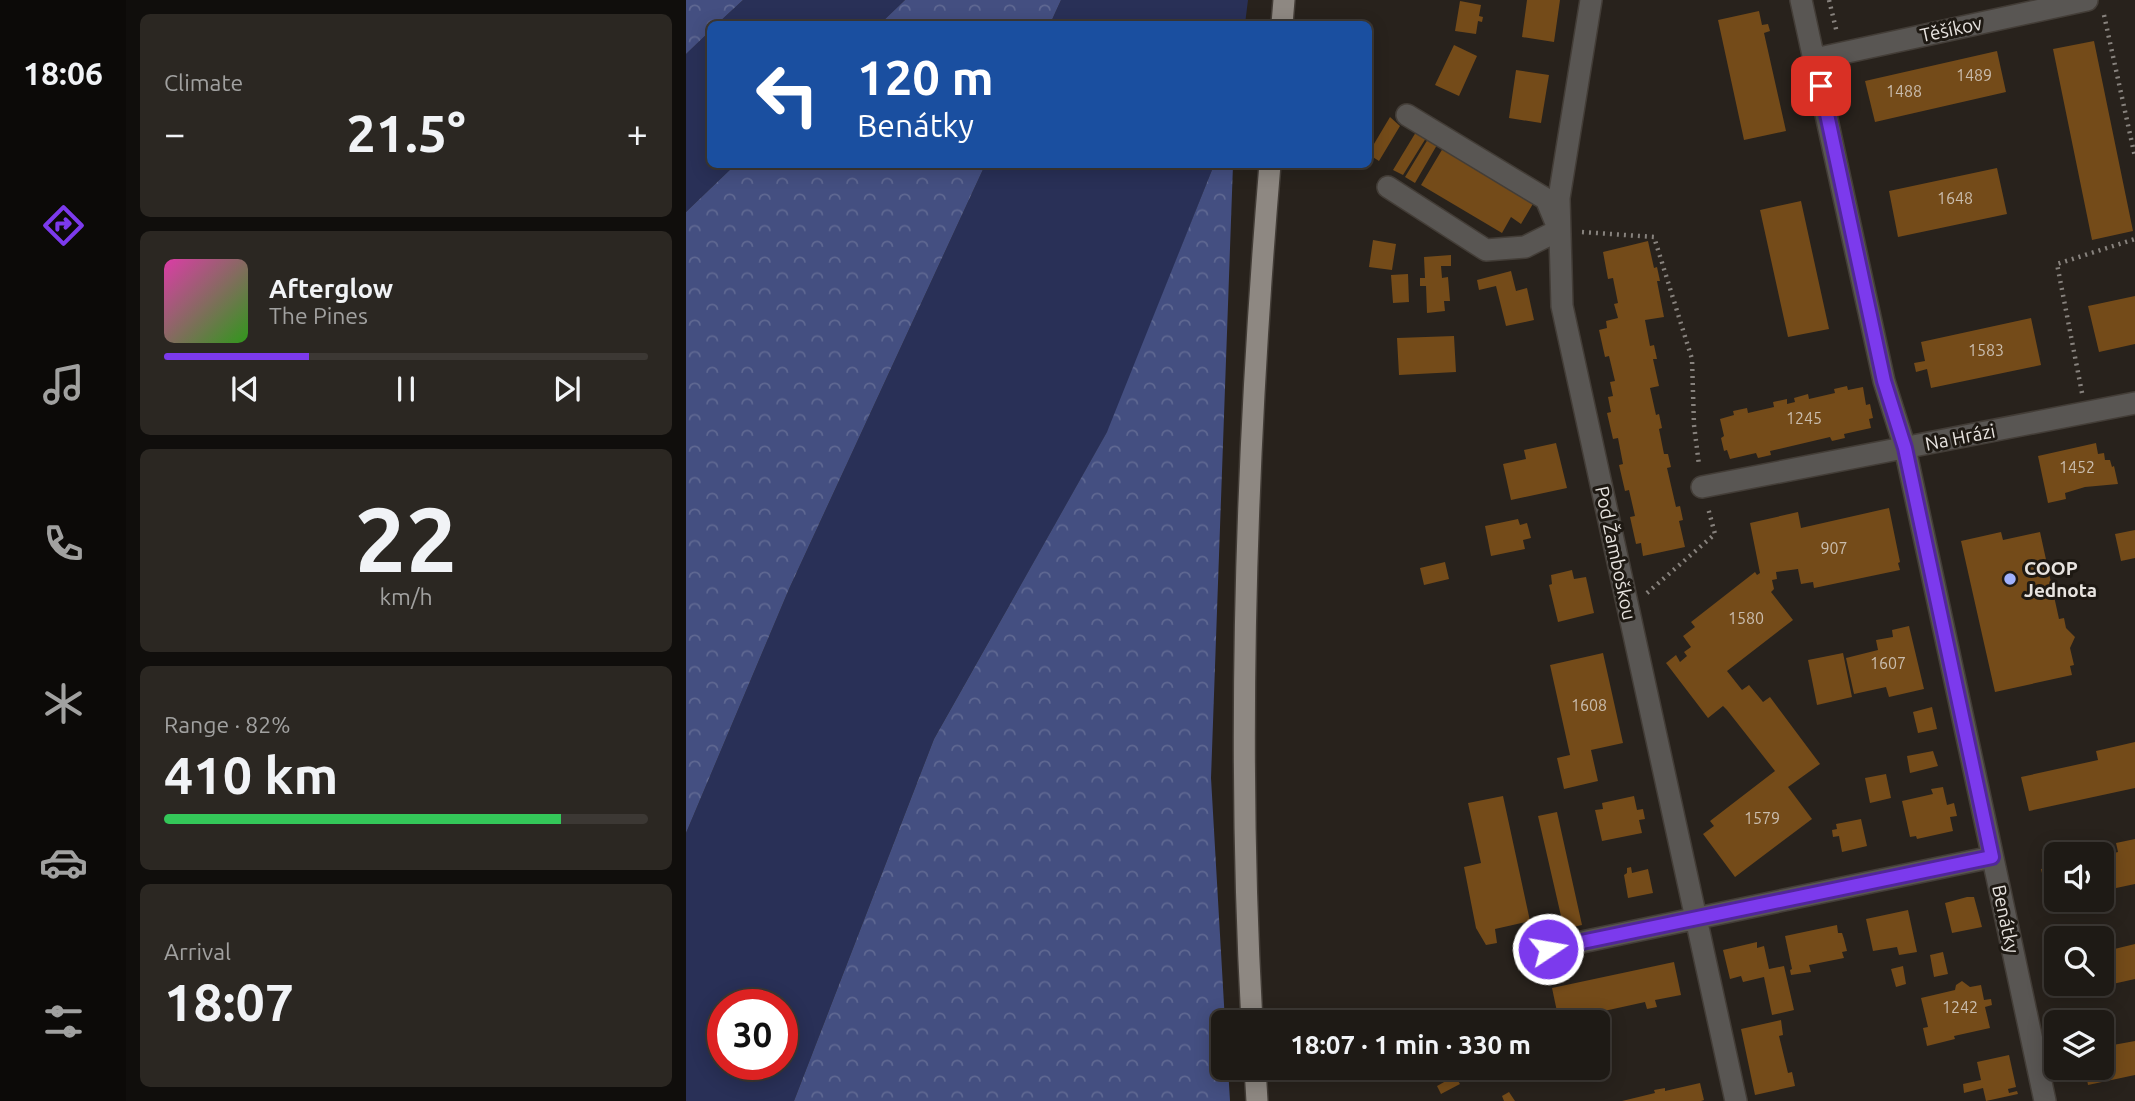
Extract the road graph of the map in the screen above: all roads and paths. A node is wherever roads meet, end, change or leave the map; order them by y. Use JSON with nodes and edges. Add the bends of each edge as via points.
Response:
{"nodes":[{"id":1,"x":1284,"y":0,"type":"edge"},
{"id":2,"x":1591,"y":0,"type":"edge"},
{"id":3,"x":1801,"y":0,"type":"edge"},
{"id":4,"x":2087,"y":0,"type":"edge"},
{"id":5,"x":2104,"y":13,"type":"dead end"},
{"id":6,"x":1282,"y":21,"type":"edge"},
{"id":7,"x":1815,"y":59,"type":"junction"},
{"id":8,"x":1407,"y":115,"type":"dead end"},
{"id":9,"x":2135,"y":157,"type":"edge"},
{"id":10,"x":1270,"y":168,"type":"edge"},
{"id":11,"x":1388,"y":187,"type":"dead end"},
{"id":12,"x":1559,"y":230,"type":"junction"},
{"id":13,"x":2135,"y":239,"type":"edge"},
{"id":14,"x":2135,"y":403,"type":"edge"},
{"id":15,"x":2086,"y":413,"type":"junction"},
{"id":16,"x":1905,"y":448,"type":"junction"},
{"id":17,"x":1702,"y":487,"type":"junction"},
{"id":18,"x":1628,"y":609,"type":"junction"},
{"id":19,"x":1992,"y":857,"type":"junction"},
{"id":20,"x":1696,"y":918,"type":"junction"},
{"id":21,"x":1548,"y":949,"type":"dead end"},
{"id":22,"x":1252,"y":1010,"type":"edge"},
{"id":23,"x":1256,"y":1080,"type":"edge"},
{"id":24,"x":1257,"y":1101,"type":"edge"},
{"id":25,"x":1736,"y":1101,"type":"edge"},
{"id":26,"x":2045,"y":1101,"type":"edge"}],
"edges":[{"from":1,"to":6,"type":"main road"},
{"from":2,"to":12,"type":"street","name":"Pod Žamboškou","via":[[1559,198]]},
{"from":3,"to":7,"type":"street","name":"Benátky"},
{"from":4,"to":7,"type":"street","name":"Těšíkov"},
{"from":5,"to":9,"type":"path"},
{"from":7,"to":16,"type":"street","name":"Benátky","via":[[1884,381]]},
{"from":8,"to":12,"type":"street","via":[[1546,199]]},
{"from":10,"to":22,"type":"main road","via":[[1250,446],[1245,835]]},
{"from":11,"to":12,"type":"street","via":[[1486,250],[1525,247]]},
{"from":12,"to":17,"type":"path","via":[[1654,237],[1692,359]]},
{"from":12,"to":18,"type":"street","name":"Pod Žamboškou","via":[[1562,306]]},
{"from":13,"to":15,"type":"path","via":[[2057,264]]},
{"from":14,"to":15,"type":"street","name":"Na Hrázi"},
{"from":15,"to":16,"type":"street","name":"Na Hrázi"},
{"from":16,"to":17,"type":"street","name":"Na Hrázi"},
{"from":16,"to":19,"type":"street","name":"Benátky"},
{"from":17,"to":18,"type":"path","via":[[1715,534]]},
{"from":18,"to":20,"type":"street","name":"Pod Žamboškou"},
{"from":19,"to":20,"type":"street"},
{"from":19,"to":26,"type":"street","name":"Benátky"},
{"from":20,"to":21,"type":"street"},
{"from":20,"to":25,"type":"street","name":"Pod Žamboškou"},
{"from":23,"to":24,"type":"main road"}]}
